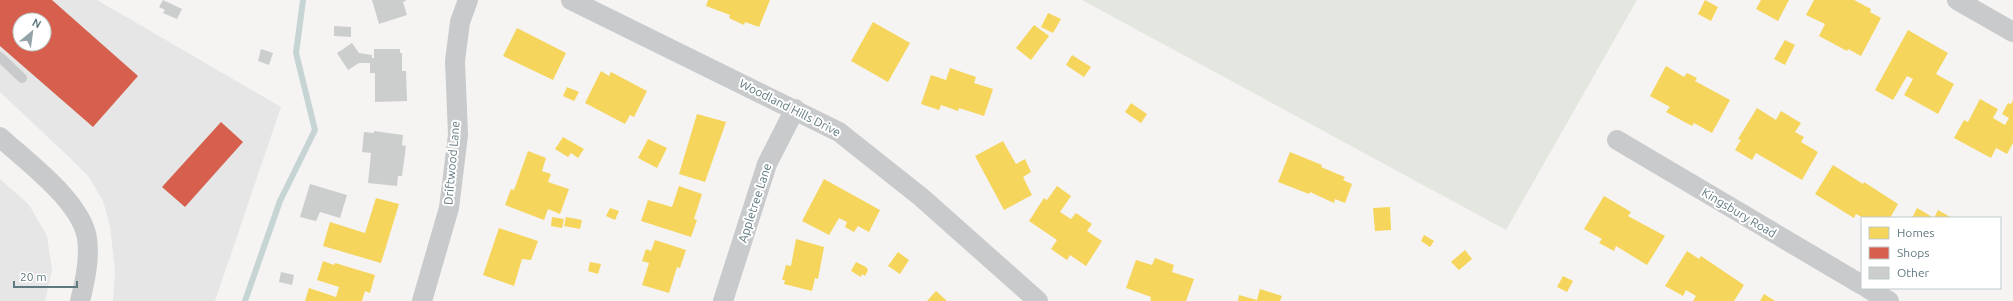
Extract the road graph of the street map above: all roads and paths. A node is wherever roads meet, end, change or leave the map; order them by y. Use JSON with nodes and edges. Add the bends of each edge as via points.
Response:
{"nodes":[{"id":1,"x":468,"y":0,"type":"edge"},
{"id":2,"x":571,"y":0,"type":"edge"},
{"id":3,"x":1957,"y":0,"type":"edge"},
{"id":4,"x":2013,"y":32,"type":"edge"},
{"id":5,"x":0,"y":57,"type":"edge"},
{"id":6,"x":22,"y":78,"type":"dead end"},
{"id":7,"x":795,"y":109,"type":"junction"},
{"id":8,"x":0,"y":137,"type":"edge"},
{"id":9,"x":1617,"y":140,"type":"dead end"},
{"id":10,"x":1861,"y":284,"type":"edge"},
{"id":11,"x":1869,"y":289,"type":"edge"},
{"id":12,"x":80,"y":301,"type":"edge"},
{"id":13,"x":422,"y":301,"type":"edge"},
{"id":14,"x":723,"y":301,"type":"edge"},
{"id":15,"x":1038,"y":301,"type":"edge"},
{"id":16,"x":1889,"y":301,"type":"edge"}],
"edges":[{"from":1,"to":13,"type":"street","name":"Driftwood Lane","via":[[460,22],[455,61],[458,135],[449,208]]},
{"from":2,"to":7,"type":"street","name":"Woodland Hills Drive"},
{"from":3,"to":4,"type":"street"},
{"from":5,"to":6,"type":"lane"},
{"from":7,"to":14,"type":"street","name":"Appletree Lane","via":[[767,164]]},
{"from":7,"to":15,"type":"street","name":"Woodland Hills Drive","via":[[839,132],[880,163]]},
{"from":8,"to":12,"type":"street","via":[[66,198],[80,216],[88,258]]},
{"from":9,"to":10,"type":"street","name":"Kingsbury Road"},
{"from":11,"to":16,"type":"street"}]}
